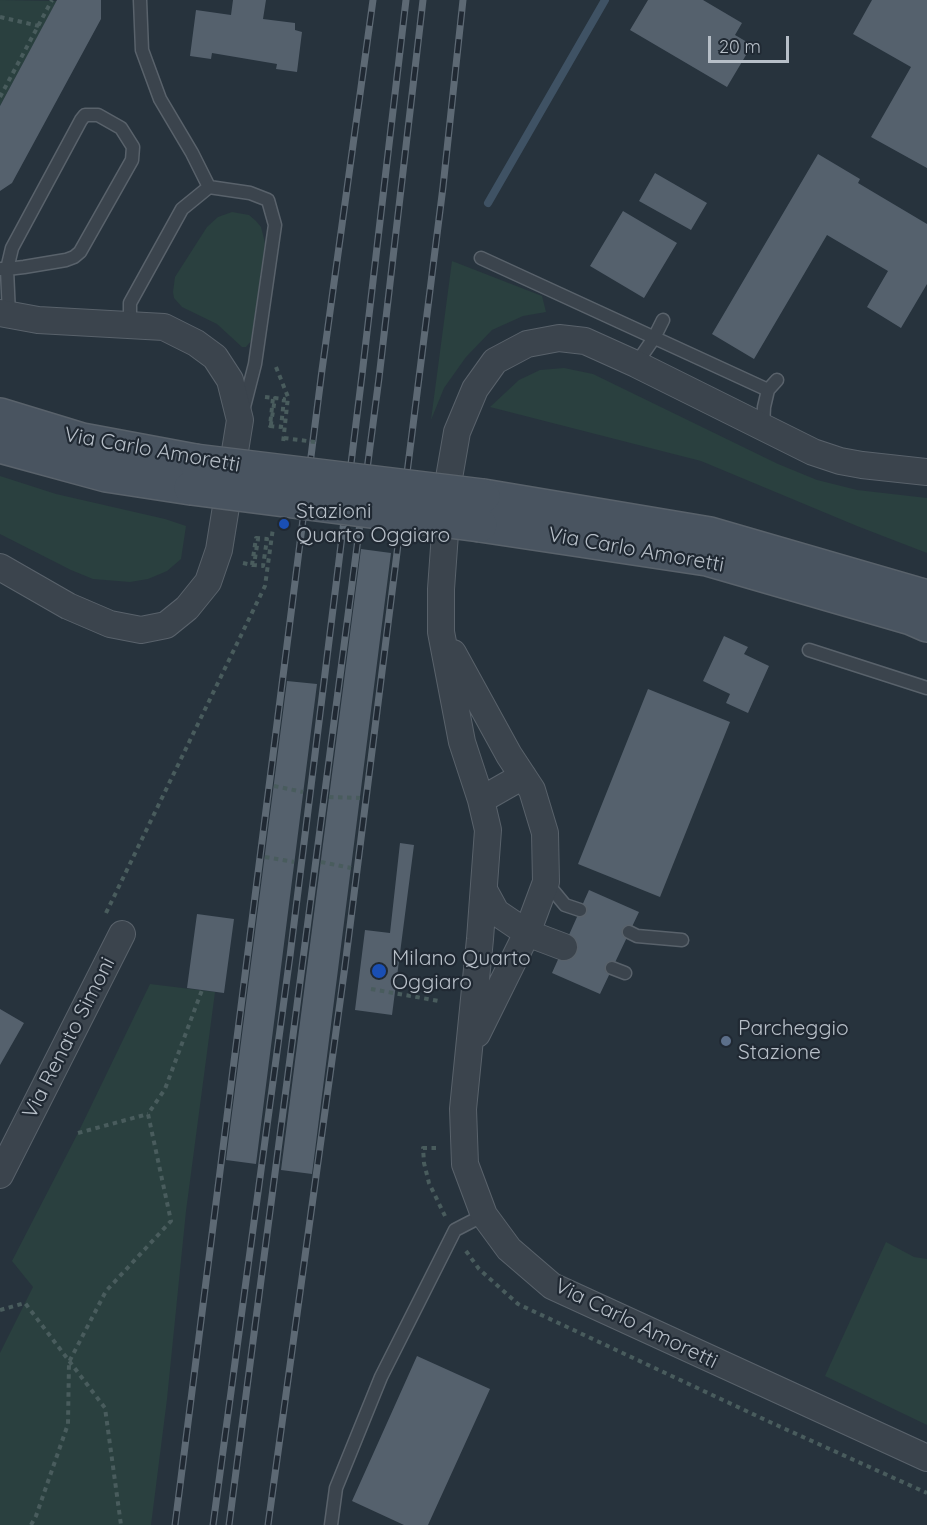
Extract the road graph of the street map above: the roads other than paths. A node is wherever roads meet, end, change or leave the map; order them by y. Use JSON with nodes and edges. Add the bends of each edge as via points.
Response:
{"nodes":[{"id":1,"x":140,"y":0,"type":"edge"},
{"id":2,"x":209,"y":187,"type":"junction"},
{"id":3,"x":481,"y":258,"type":"dead end"},
{"id":4,"x":4,"y":269,"type":"edge"},
{"id":5,"x":4,"y":314,"type":"edge"},
{"id":6,"x":663,"y":320,"type":"dead end"},
{"id":7,"x":130,"y":325,"type":"junction"},
{"id":8,"x":654,"y":338,"type":"junction"},
{"id":9,"x":636,"y":364,"type":"junction"},
{"id":10,"x":0,"y":416,"type":"edge"},
{"id":11,"x":240,"y":420,"type":"junction"},
{"id":12,"x":763,"y":427,"type":"junction"},
{"id":13,"x":0,"y":446,"type":"edge"},
{"id":14,"x":927,"y":472,"type":"edge"},
{"id":15,"x":193,"y":474,"type":"junction"},
{"id":16,"x":482,"y":510,"type":"junction"},
{"id":17,"x":0,"y":567,"type":"edge"},
{"id":18,"x":927,"y":597,"type":"edge"},
{"id":19,"x":927,"y":625,"type":"edge"},
{"id":20,"x":441,"y":632,"type":"junction"},
{"id":21,"x":809,"y":650,"type":"dead end"},
{"id":22,"x":927,"y":688,"type":"edge"},
{"id":23,"x":523,"y":776,"type":"junction"},
{"id":24,"x":482,"y":800,"type":"junction"},
{"id":25,"x":546,"y":882,"type":"junction"},
{"id":26,"x":484,"y":890,"type":"junction"},
{"id":27,"x":580,"y":910,"type":"dead end"},
{"id":28,"x":112,"y":927,"type":"road end"},
{"id":29,"x":629,"y":932,"type":"dead end"},
{"id":30,"x":527,"y":933,"type":"junction"},
{"id":31,"x":682,"y":940,"type":"dead end"},
{"id":32,"x":564,"y":947,"type":"dead end"},
{"id":33,"x":612,"y":968,"type":"dead end"},
{"id":34,"x":625,"y":973,"type":"dead end"},
{"id":35,"x":468,"y":1053,"type":"junction"},
{"id":36,"x":0,"y":1174,"type":"edge"},
{"id":37,"x":484,"y":1215,"type":"junction"},
{"id":38,"x":927,"y":1458,"type":"edge"},
{"id":39,"x":331,"y":1525,"type":"edge"}],
"edges":[{"from":1,"to":2,"type":"lane","via":[[142,50],[160,99]]},
{"from":2,"to":7,"type":"lane","via":[[182,209],[130,303]]},
{"from":2,"to":11,"type":"lane","via":[[268,200],[275,225],[255,364]]},
{"from":3,"to":8,"type":"lane"},
{"from":4,"to":4,"type":"lane","via":[[66,260],[80,252],[132,160],[133,147],[115,123],[91,114],[81,120]]},
{"from":4,"to":5,"type":"lane"},
{"from":5,"to":7,"type":"street","via":[[38,320]]},
{"from":6,"to":8,"type":"lane"},
{"from":7,"to":11,"type":"street","via":[[164,327],[215,357],[230,380]]},
{"from":8,"to":9,"type":"lane"},
{"from":8,"to":12,"type":"lane","via":[[772,385],[764,407]]},
{"from":9,"to":12,"type":"street","name":"Via Carlo Amoretti"},
{"from":9,"to":20,"type":"street","name":"Via Carlo Amoretti","via":[[585,341],[559,338],[527,344],[495,361],[475,389],[457,432],[449,478]]},
{"from":10,"to":15,"type":"street","name":"Via Carlo Amoretti"},
{"from":11,"to":17,"type":"street","via":[[219,550],[208,582],[166,626],[141,630],[110,624],[68,606]]},
{"from":12,"to":14,"type":"street","name":"Via Carlo Amoretti","via":[[840,461]]},
{"from":13,"to":15,"type":"street","name":"Via Carlo Amoretti","via":[[106,475]]},
{"from":15,"to":16,"type":"street","name":"Via Carlo Amoretti","bridge":true},
{"from":16,"to":18,"type":"street","name":"Via Carlo Amoretti","via":[[710,534]]},
{"from":16,"to":19,"type":"street","name":"Via Carlo Amoretti","via":[[707,559]]},
{"from":20,"to":23,"type":"street","name":"Via Carlo Amoretti"},
{"from":20,"to":24,"type":"street","name":"Via Carlo Amoretti","via":[[462,742]]},
{"from":21,"to":22,"type":"lane"},
{"from":23,"to":24,"type":"street"},
{"from":23,"to":25,"type":"street","name":"Via Carlo Amoretti","via":[[532,790],[545,832]]},
{"from":24,"to":26,"type":"street","name":"Via Carlo Amoretti","via":[[488,830]]},
{"from":25,"to":27,"type":"lane","via":[[565,905]]},
{"from":25,"to":30,"type":"street","name":"Via Carlo Amoretti"},
{"from":26,"to":30,"type":"street","via":[[496,912]]},
{"from":26,"to":35,"type":"street","name":"Via Carlo Amoretti"},
{"from":28,"to":36,"type":"street","name":"Via Renato Simoni"},
{"from":29,"to":31,"type":"lane"},
{"from":30,"to":32,"type":"street"},
{"from":30,"to":35,"type":"street","name":"Via Carlo Amoretti"},
{"from":33,"to":34,"type":"lane"},
{"from":35,"to":37,"type":"street","name":"Via Carlo Amoretti","via":[[463,1109],[465,1164]]},
{"from":37,"to":38,"type":"street","name":"Via Carlo Amoretti","via":[[509,1249],[552,1286]]},
{"from":37,"to":39,"type":"lane","via":[[455,1230],[386,1366],[336,1488]]}]}
